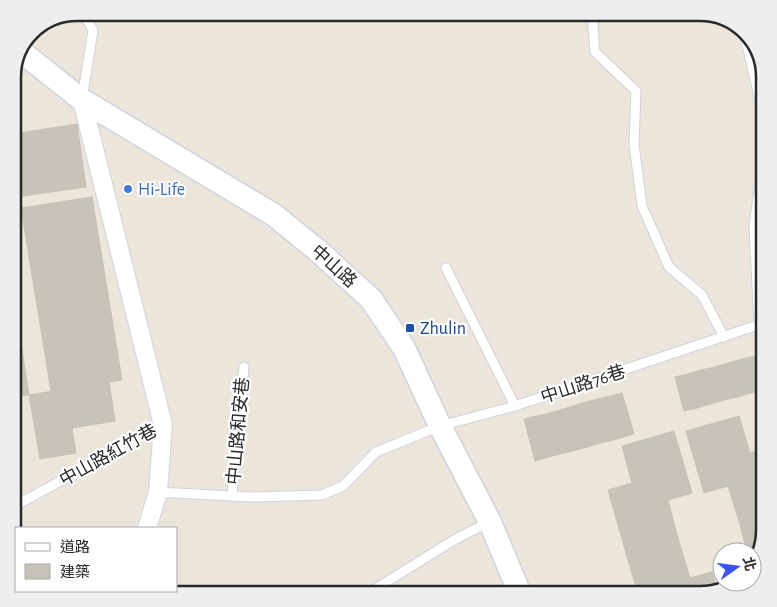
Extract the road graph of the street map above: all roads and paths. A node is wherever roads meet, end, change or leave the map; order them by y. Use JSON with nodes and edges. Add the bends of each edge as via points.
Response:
{"nodes":[{"id":1,"x":88,"y":21,"type":"edge"},
{"id":2,"x":592,"y":21,"type":"edge"},
{"id":3,"x":749,"y":51,"type":"edge"},
{"id":4,"x":26,"y":56,"type":"edge"},
{"id":5,"x":756,"y":82,"type":"edge"},
{"id":6,"x":82,"y":100,"type":"junction"},
{"id":7,"x":756,"y":212,"type":"edge"},
{"id":8,"x":756,"y":251,"type":"edge"},
{"id":9,"x":446,"y":268,"type":"dead end"},
{"id":10,"x":756,"y":327,"type":"edge"},
{"id":11,"x":724,"y":337,"type":"junction"},
{"id":12,"x":244,"y":367,"type":"dead end"},
{"id":13,"x":515,"y":406,"type":"junction"},
{"id":14,"x":163,"y":424,"type":"junction"},
{"id":15,"x":440,"y":426,"type":"junction"},
{"id":16,"x":158,"y":492,"type":"junction"},
{"id":17,"x":232,"y":496,"type":"junction"},
{"id":18,"x":21,"y":503,"type":"edge"},
{"id":19,"x":490,"y":522,"type":"junction"},
{"id":20,"x":147,"y":527,"type":"edge"},
{"id":21,"x":380,"y":586,"type":"edge"},
{"id":22,"x":517,"y":586,"type":"edge"}],
"edges":[{"from":1,"to":6,"type":"lane","via":[[93,30]]},
{"from":2,"to":11,"type":"lane","via":[[594,52],[636,91],[634,144],[642,206],[669,266],[702,295]]},
{"from":3,"to":5,"type":"lane"},
{"from":4,"to":6,"type":"street","name":"中山路"},
{"from":6,"to":14,"type":"street"},
{"from":6,"to":15,"type":"street","name":"中山路","via":[[274,215],[371,299],[404,348]]},
{"from":7,"to":8,"type":"lane","name":"中山路76巷"},
{"from":9,"to":13,"type":"lane"},
{"from":10,"to":11,"type":"lane","name":"中山路76巷"},
{"from":11,"to":13,"type":"lane","name":"中山路76巷"},
{"from":12,"to":17,"type":"lane","name":"中山路和安巷"},
{"from":13,"to":15,"type":"lane","name":"中山路76巷"},
{"from":14,"to":16,"type":"street","name":"中山路紅竹巷"},
{"from":14,"to":18,"type":"lane","name":"中山路紅竹巷"},
{"from":15,"to":17,"type":"lane","name":"中山路和安巷","via":[[376,452],[343,486],[322,495]]},
{"from":15,"to":19,"type":"street","name":"中山路"},
{"from":16,"to":17,"type":"lane","name":"中山路和安巷"},
{"from":16,"to":20,"type":"street","name":"中山路紅竹巷"},
{"from":19,"to":21,"type":"lane","via":[[454,540]]},
{"from":19,"to":22,"type":"street","name":"中山路"}]}
